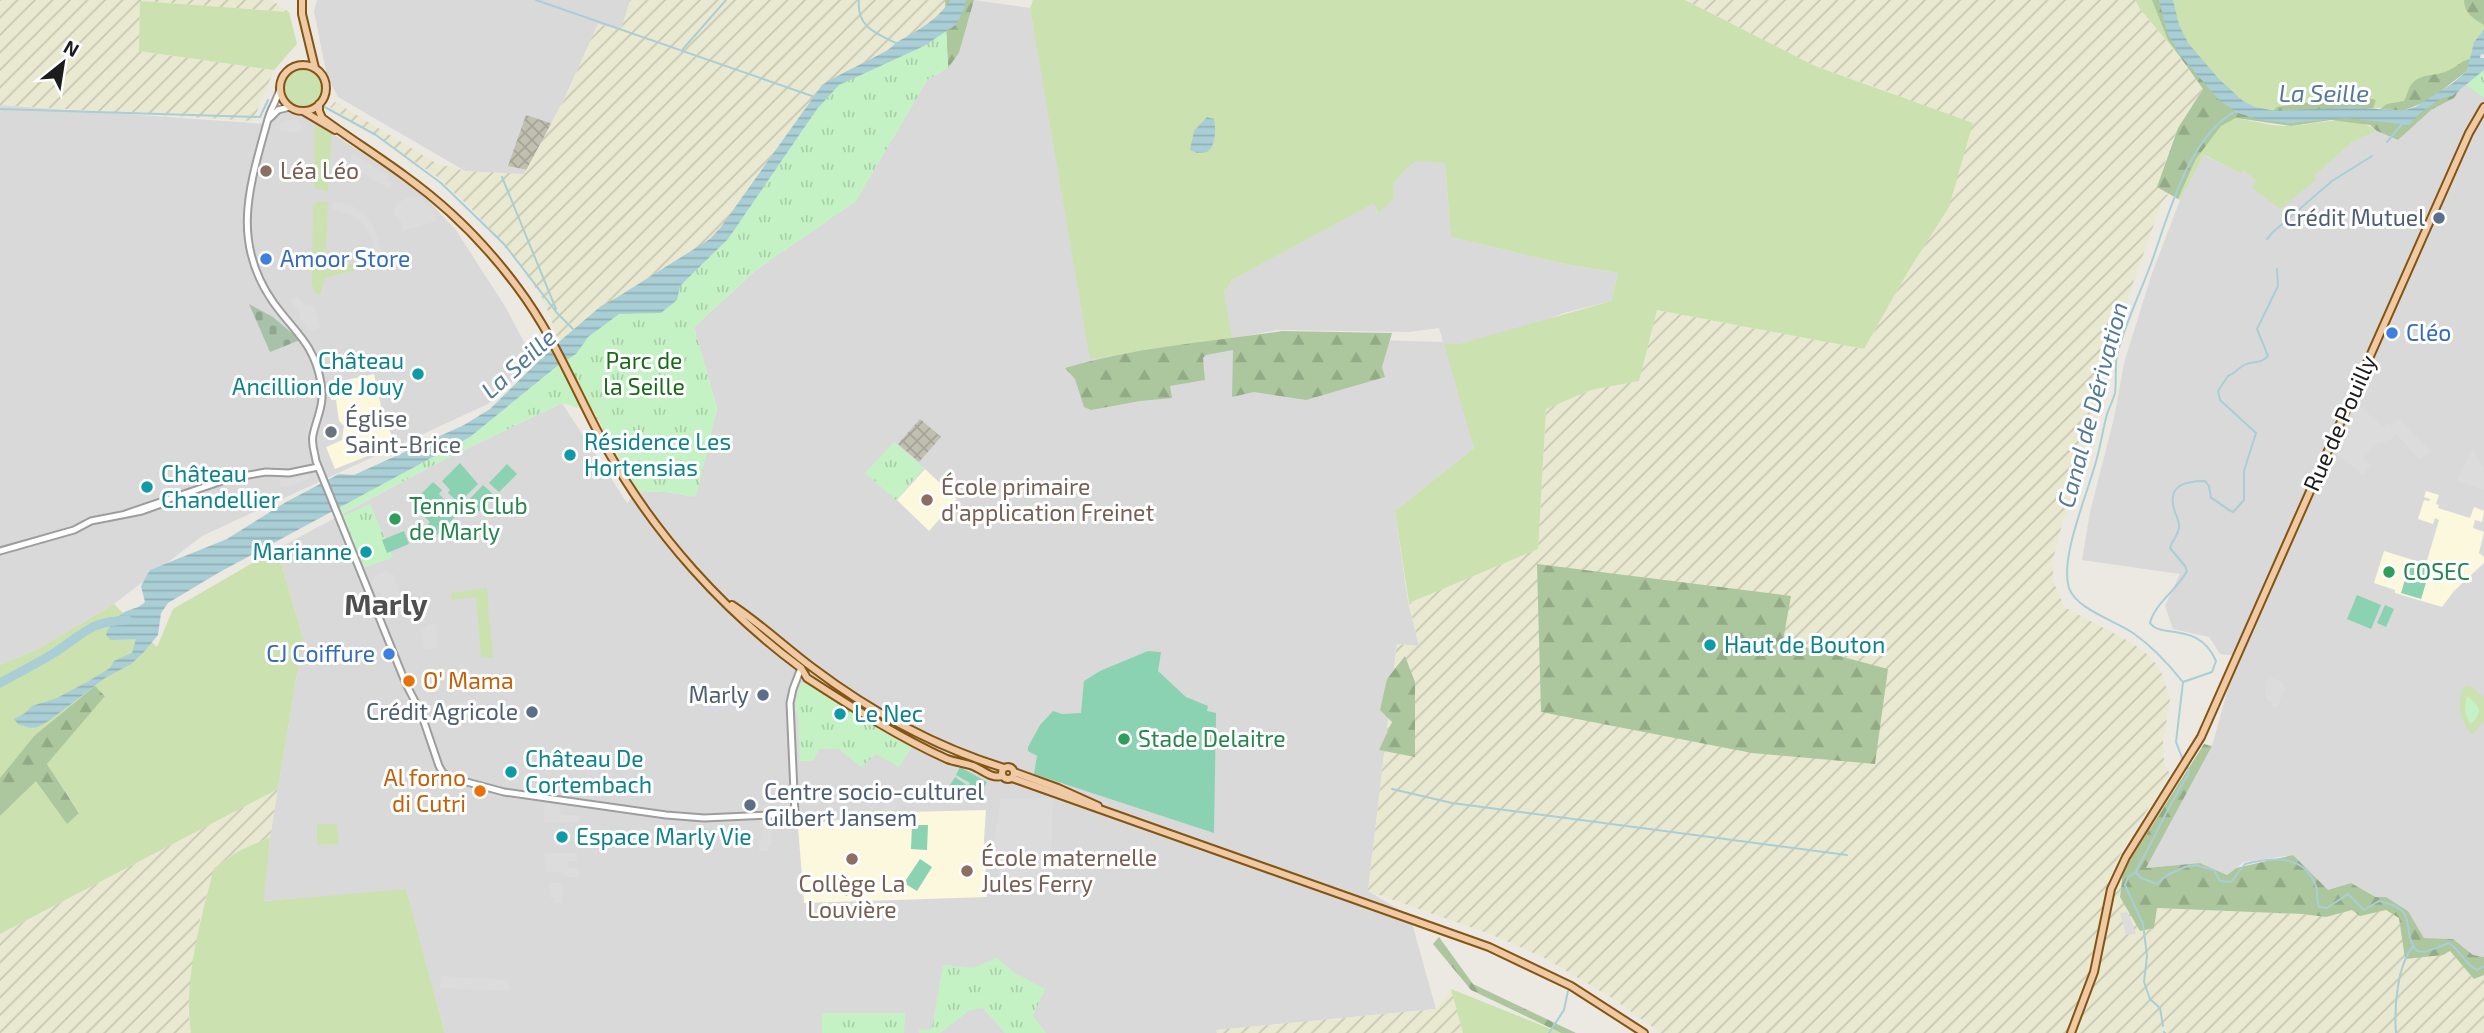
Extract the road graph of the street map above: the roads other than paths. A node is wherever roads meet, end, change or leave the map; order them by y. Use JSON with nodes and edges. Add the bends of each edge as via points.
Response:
{"nodes":[{"id":1,"x":302,"y":0,"type":"edge"},
{"id":2,"x":311,"y":52,"type":"junction"},
{"id":3,"x":302,"y":65,"type":"junction"},
{"id":4,"x":315,"y":68,"type":"junction"},
{"id":5,"x":280,"y":89,"type":"junction"},
{"id":6,"x":319,"y":104,"type":"junction"},
{"id":7,"x":290,"y":107,"type":"junction"},
{"id":8,"x":2483,"y":108,"type":"edge"},
{"id":9,"x":302,"y":111,"type":"junction"},
{"id":10,"x":267,"y":124,"type":"junction"},
{"id":11,"x":346,"y":136,"type":"junction"},
{"id":12,"x":385,"y":161,"type":"junction"},
{"id":13,"x":447,"y":210,"type":"junction"},
{"id":14,"x":318,"y":467,"type":"junction"},
{"id":15,"x":0,"y":551,"type":"edge"},
{"id":16,"x":804,"y":665,"type":"junction"},
{"id":17,"x":1003,"y":772,"type":"junction"},
{"id":18,"x":1013,"y":775,"type":"junction"},
{"id":19,"x":1644,"y":1033,"type":"edge"},
{"id":20,"x":2071,"y":1033,"type":"edge"}],
"edges":[{"from":1,"to":2,"type":"main road"},
{"from":2,"to":3,"type":"main road"},
{"from":2,"to":4,"type":"main road"},
{"from":3,"to":4,"type":"main road"},
{"from":3,"to":5,"type":"main road","via":[[286,72]]},
{"from":4,"to":6,"type":"main road","via":[[326,86]]},
{"from":5,"to":7,"type":"main road"},
{"from":5,"to":10,"type":"street"},
{"from":6,"to":9,"type":"main road"},
{"from":6,"to":11,"type":"main road","via":[[323,117]]},
{"from":7,"to":9,"type":"main road"},
{"from":7,"to":10,"type":"street","via":[[278,110]]},
{"from":8,"to":20,"type":"main road","name":"Rue de Pouilly","via":[[2201,737],[2116,877],[2094,972]]},
{"from":9,"to":11,"type":"main road"},
{"from":10,"to":14,"type":"street","via":[[247,198],[246,231],[263,286],[316,362],[322,389],[312,439]]},
{"from":11,"to":12,"type":"main road"},
{"from":12,"to":13,"type":"main road"},
{"from":12,"to":13,"type":"main road","via":[[409,174]]},
{"from":13,"to":16,"type":"main road","via":[[517,286],[610,454],[683,556],[740,617]]},
{"from":14,"to":15,"type":"street","via":[[232,478]]},
{"from":14,"to":16,"type":"street","via":[[441,769],[452,778],[504,792],[666,816],[795,814],[790,704]]},
{"from":16,"to":17,"type":"main road","via":[[908,727]]},
{"from":16,"to":17,"type":"main road","via":[[807,678],[896,734],[996,778]]},
{"from":17,"to":18,"type":"main road","via":[[1006,779]]},
{"from":17,"to":18,"type":"main road","via":[[1010,767]]},
{"from":18,"to":19,"type":"main road","via":[[1489,947],[1571,986]]}]}
